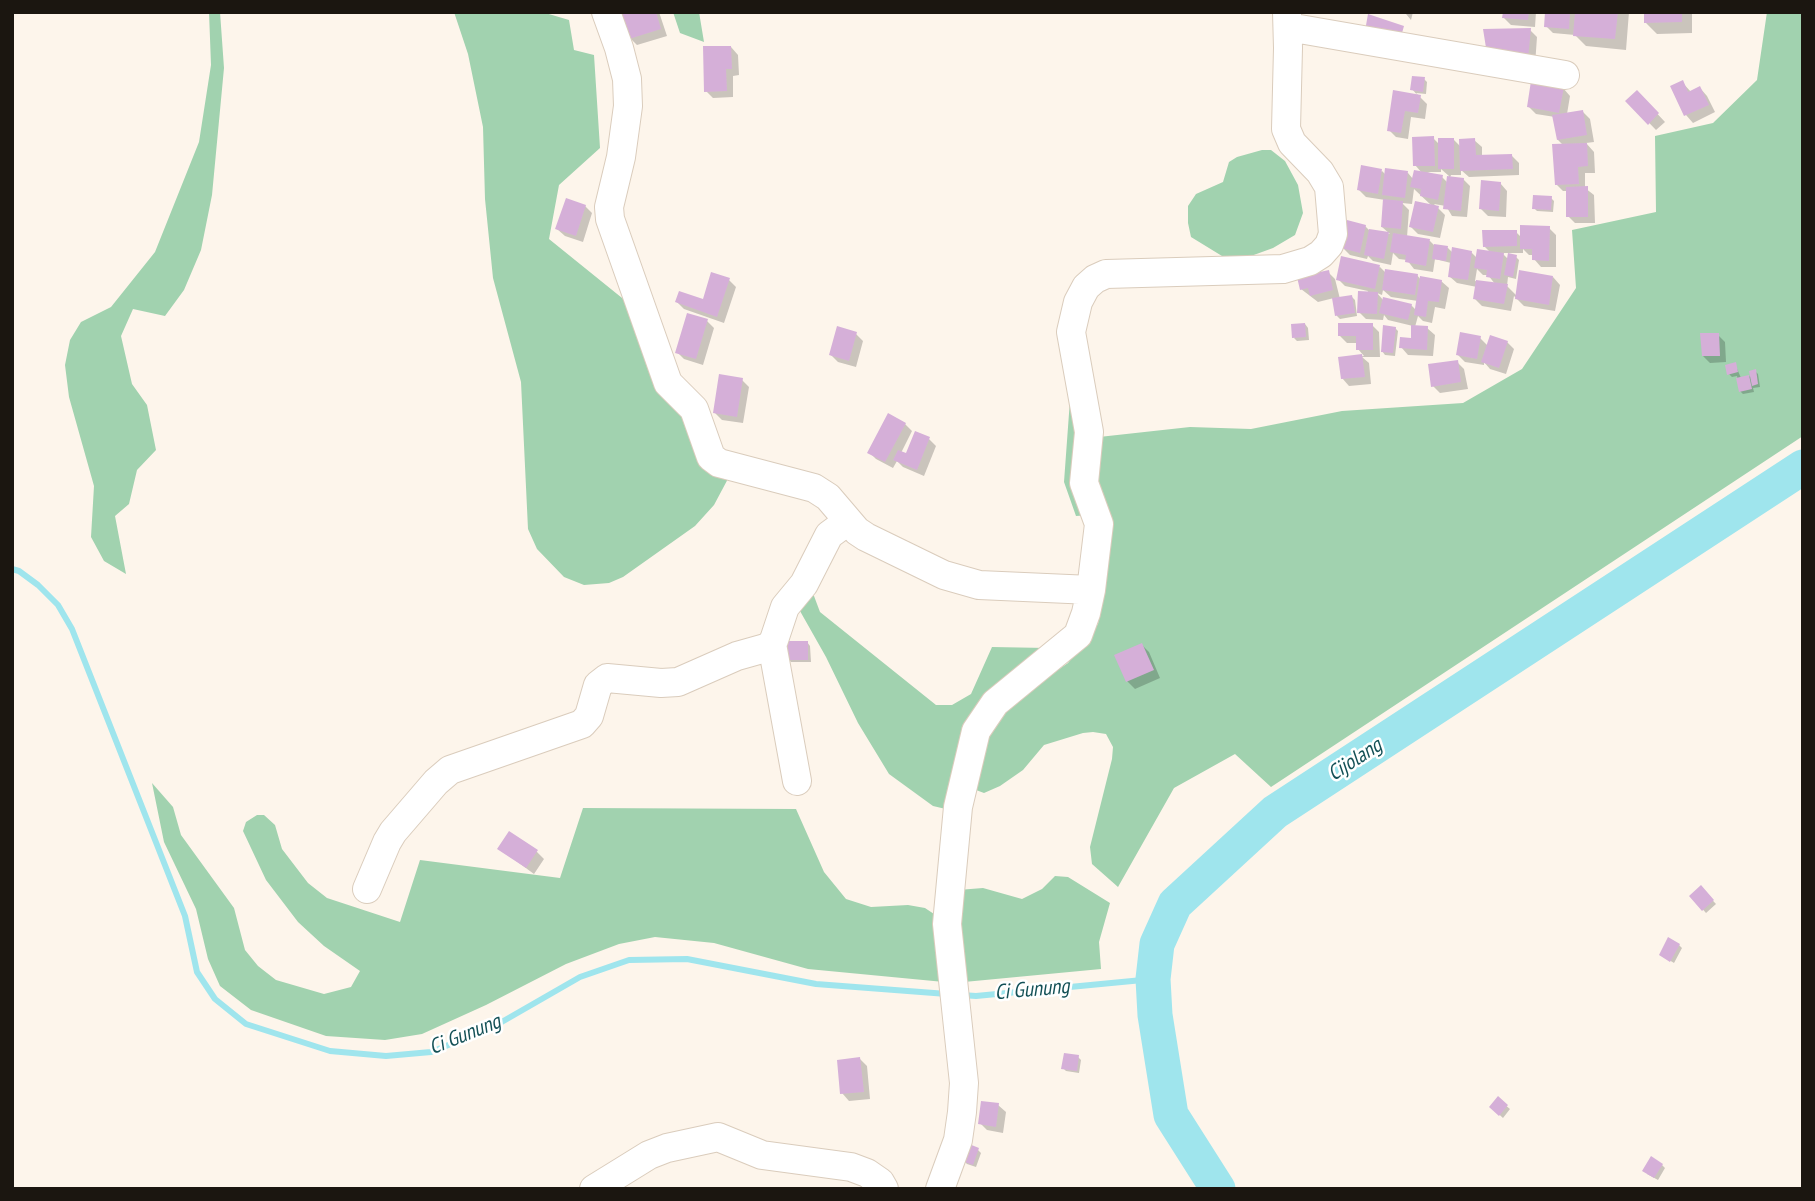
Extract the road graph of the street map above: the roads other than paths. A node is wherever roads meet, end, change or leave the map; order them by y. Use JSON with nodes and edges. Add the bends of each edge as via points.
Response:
{"nodes":[{"id":1,"x":606,"y":12,"type":"edge"},
{"id":2,"x":1288,"y":20,"type":"edge"},
{"id":3,"x":1565,"y":75,"type":"dead end"},
{"id":4,"x":848,"y":521,"type":"junction"},
{"id":5,"x":1091,"y":590,"type":"junction"},
{"id":6,"x":772,"y":644,"type":"junction"},
{"id":7,"x":797,"y":781,"type":"dead end"},
{"id":8,"x":367,"y":889,"type":"dead end"},
{"id":9,"x":594,"y":1189,"type":"edge"},
{"id":10,"x":884,"y":1189,"type":"edge"},
{"id":11,"x":940,"y":1189,"type":"edge"}],
"edges":[{"from":1,"to":4,"type":"street","via":[[620,48],[628,106],[609,214],[668,383],[694,409],[711,457],[814,488]]},
{"from":2,"to":3,"type":"street"},
{"from":2,"to":5,"type":"street","via":[[1286,129],[1292,143],[1329,187],[1333,234],[1321,254],[1283,269],[1122,272],[1106,274],[1086,287],[1071,332],[1089,432],[1084,488],[1100,524]]},
{"from":4,"to":5,"type":"street","via":[[866,537],[960,581]]},
{"from":4,"to":6,"type":"street","via":[[825,541],[804,584],[785,607]]},
{"from":5,"to":11,"type":"street","via":[[1078,635],[995,703],[976,731],[958,807],[947,924],[964,1083],[962,1112],[958,1140]]},
{"from":6,"to":7,"type":"street"},
{"from":6,"to":8,"type":"street","via":[[678,682],[607,678],[598,685],[590,716],[582,724],[450,770],[393,832]]},
{"from":9,"to":10,"type":"street","via":[[649,1155],[718,1137],[762,1155],[851,1167],[880,1181]]}]}
